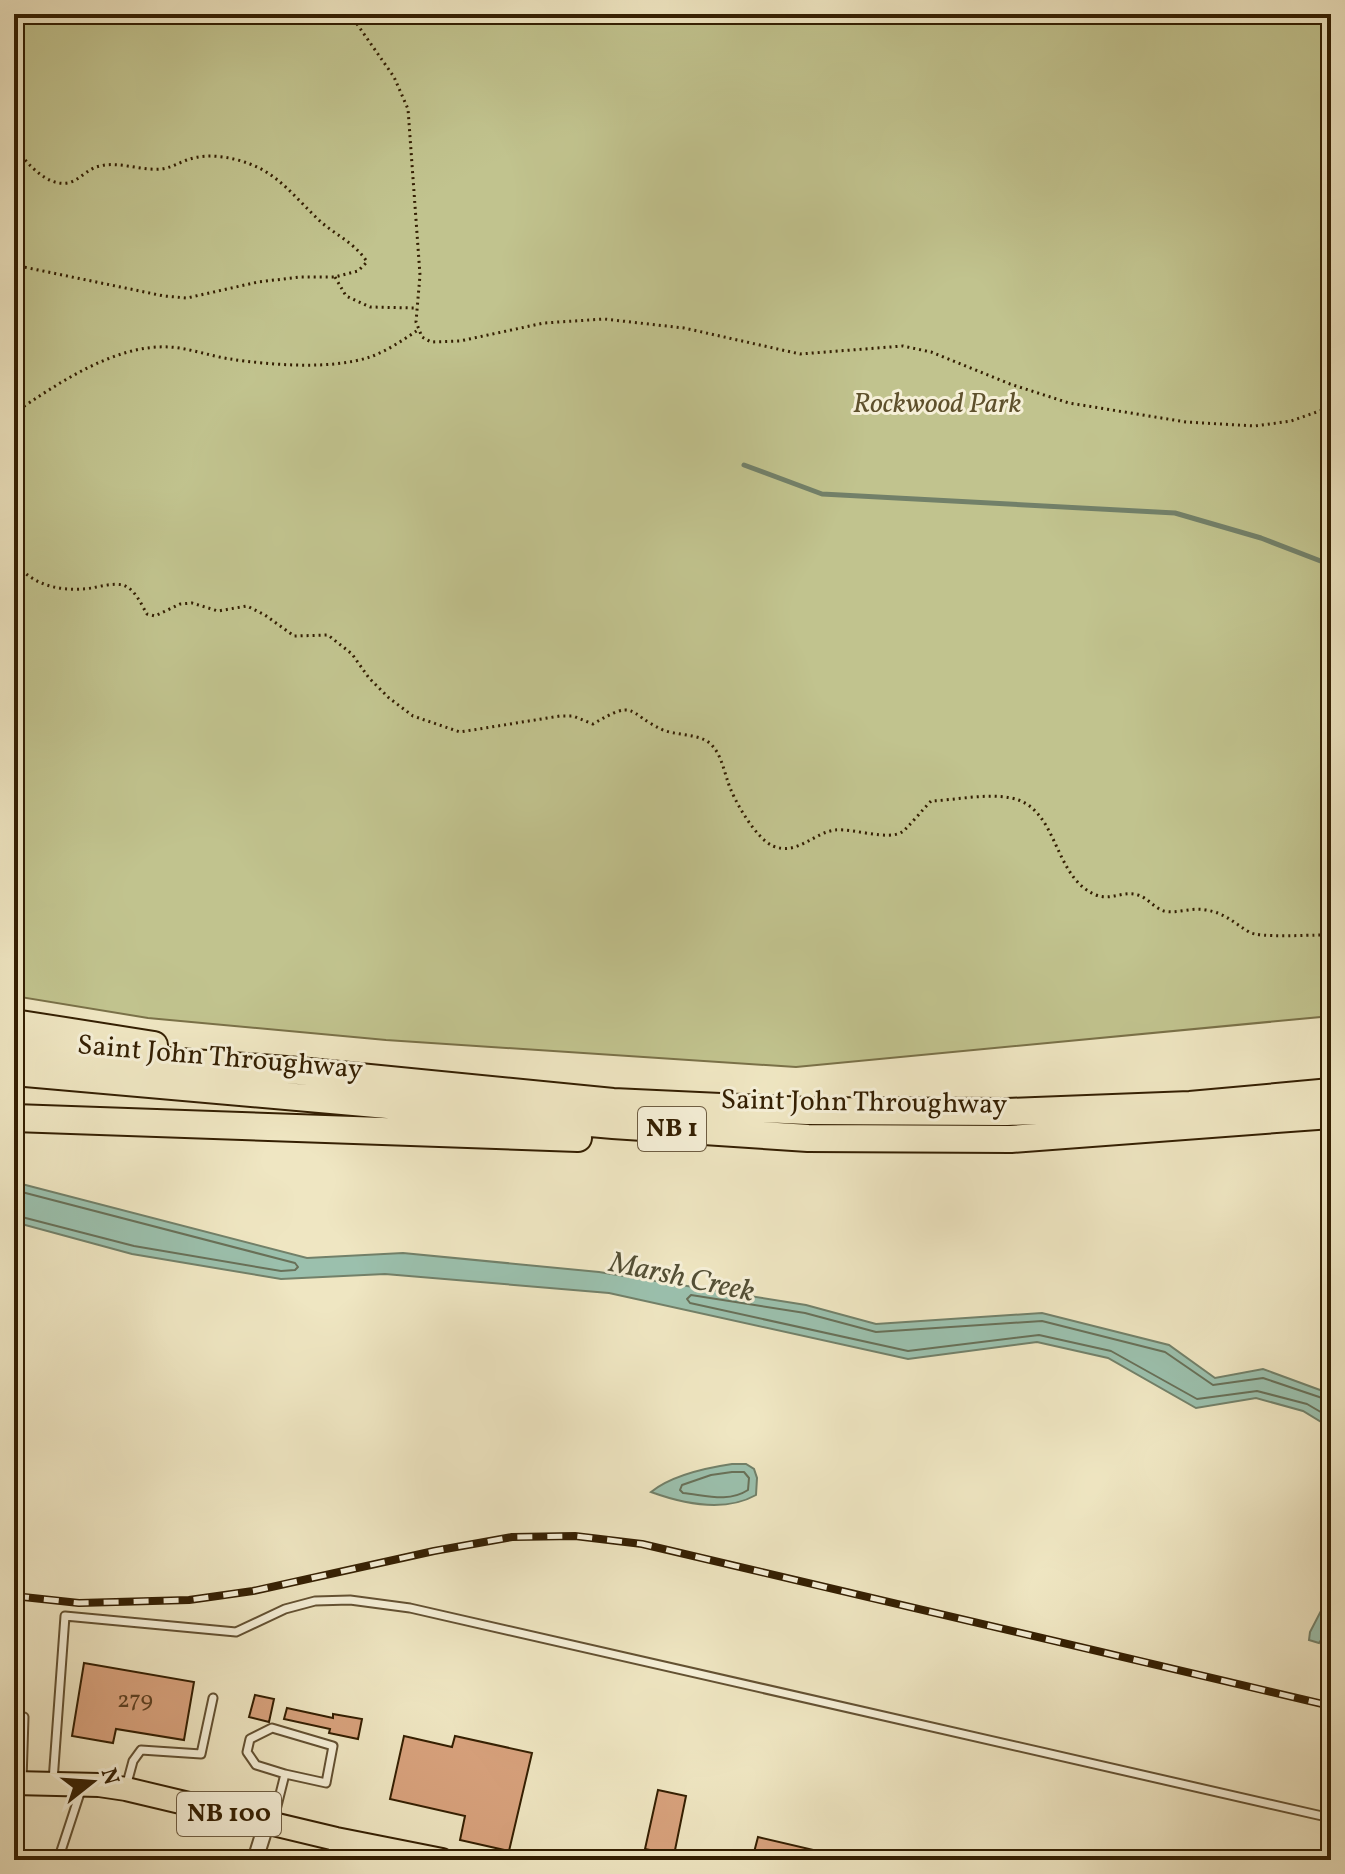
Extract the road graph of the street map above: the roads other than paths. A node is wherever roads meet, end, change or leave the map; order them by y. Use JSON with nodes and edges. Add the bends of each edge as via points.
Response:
{"nodes":[{"id":1,"x":14,"y":1023,"type":"edge"},
{"id":2,"x":14,"y":1049,"type":"edge"},
{"id":3,"x":299,"y":1071,"type":"junction"},
{"id":4,"x":14,"y":1072,"type":"edge"},
{"id":5,"x":1331,"y":1092,"type":"edge"},
{"id":6,"x":1331,"y":1115,"type":"edge"},
{"id":7,"x":14,"y":1118,"type":"edge"},
{"id":8,"x":808,"y":1138,"type":"junction"},
{"id":9,"x":213,"y":1698,"type":"dead end"},
{"id":10,"x":14,"y":1719,"type":"edge"},
{"id":11,"x":285,"y":1774,"type":"junction"},
{"id":12,"x":18,"y":1783,"type":"edge"},
{"id":13,"x":53,"y":1783,"type":"junction"},
{"id":14,"x":83,"y":1784,"type":"junction"},
{"id":15,"x":126,"y":1789,"type":"junction"},
{"id":16,"x":1331,"y":1818,"type":"edge"},
{"id":17,"x":270,"y":1823,"type":"junction"},
{"id":18,"x":332,"y":1849,"type":"edge"},
{"id":19,"x":385,"y":1854,"type":"edge"},
{"id":20,"x":58,"y":1860,"type":"edge"},
{"id":21,"x":255,"y":1860,"type":"edge"},
{"id":22,"x":441,"y":1860,"type":"edge"}],
"edges":[{"from":1,"to":3,"type":"highway"},
{"from":2,"to":3,"type":"highway","name":"Saint John Throughway","number":"NB 1"},
{"from":3,"to":5,"type":"highway","name":"Saint John Throughway","number":"NB 1","via":[[613,1102],[906,1113],[1190,1105]]},
{"from":4,"to":8,"type":"highway","name":"Saint John Throughway","number":"NB 1"},
{"from":6,"to":8,"type":"highway","name":"Saint John Throughway","number":"NB 1","via":[[1011,1139]]},
{"from":7,"to":8,"type":"highway","via":[[613,1140]]},
{"from":9,"to":15,"type":"lane","via":[[201,1754],[141,1750]]},
{"from":10,"to":12,"type":"lane","via":[[24,1717]]},
{"from":11,"to":11,"type":"lane","via":[[326,1783],[333,1746],[272,1728],[250,1739],[247,1752],[256,1765]]},
{"from":11,"to":17,"type":"lane"},
{"from":12,"to":13,"type":"main road","number":"NB 100"},
{"from":13,"to":14,"type":"main road","number":"NB 100"},
{"from":13,"to":16,"type":"lane","via":[[65,1616],[236,1632],[300,1604],[350,1600],[410,1608]]},
{"from":14,"to":15,"type":"main road","number":"NB 100"},
{"from":14,"to":20,"type":"lane"},
{"from":15,"to":17,"type":"main road","number":"NB 100"},
{"from":17,"to":18,"type":"main road","number":"NB 100"},
{"from":17,"to":21,"type":"street"},
{"from":18,"to":19,"type":"main road","number":"NB 100"},
{"from":19,"to":22,"type":"main road","number":"NB 100"}]}
